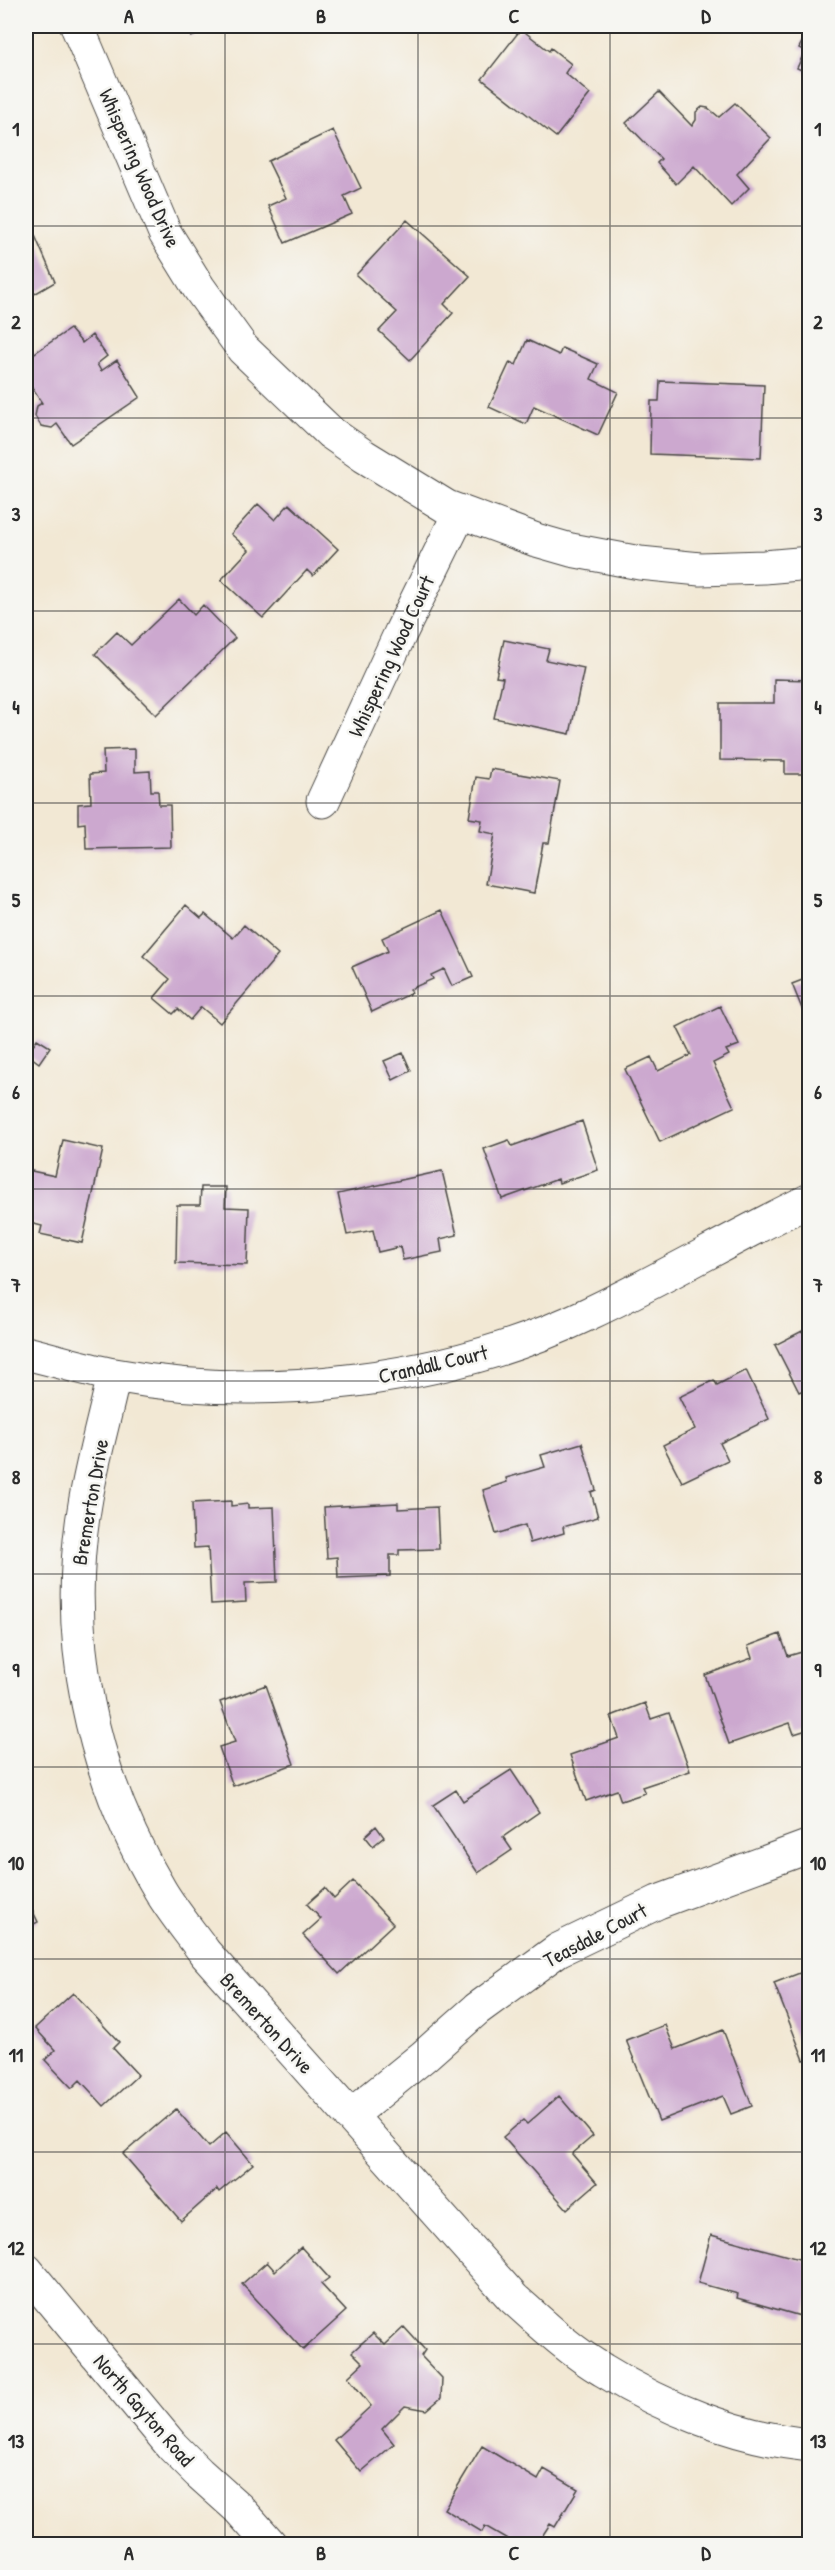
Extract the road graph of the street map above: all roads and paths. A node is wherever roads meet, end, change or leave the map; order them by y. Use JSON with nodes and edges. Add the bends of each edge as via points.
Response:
{"nodes":[{"id":1,"x":77,"y":26,"type":"edge"},
{"id":2,"x":460,"y":512,"type":"junction"},
{"id":3,"x":810,"y":562,"type":"edge"},
{"id":4,"x":323,"y":801,"type":"dead end"},
{"id":5,"x":810,"y":1200,"type":"edge"},
{"id":6,"x":26,"y":1353,"type":"edge"},
{"id":7,"x":114,"y":1375,"type":"junction"},
{"id":8,"x":810,"y":1846,"type":"edge"},
{"id":9,"x":350,"y":2116,"type":"junction"},
{"id":10,"x":26,"y":2270,"type":"edge"},
{"id":11,"x":810,"y":2445,"type":"edge"},
{"id":12,"x":270,"y":2544,"type":"edge"}],
"edges":[{"from":1,"to":2,"type":"street","name":"Whispering Wood Drive","via":[[165,233],[243,349],[332,433]]},
{"from":2,"to":3,"type":"street","name":"Whispering Wood Drive","via":[[571,550],[640,563],[700,569]]},
{"from":2,"to":4,"type":"street","name":"Whispering Wood Court"},
{"from":5,"to":7,"type":"street","name":"Crandall Court","via":[[586,1315],[492,1352],[368,1379],[283,1386],[187,1383]]},
{"from":6,"to":7,"type":"street","name":"Crandall Court"},
{"from":7,"to":9,"type":"street","name":"Bremerton Drive","via":[[85,1504],[77,1574],[78,1636],[86,1700],[103,1765],[129,1832],[160,1891],[205,1953]]},
{"from":8,"to":9,"type":"street","name":"Teasdale Court","via":[[658,1902],[558,1950],[477,2009]]},
{"from":9,"to":11,"type":"street","name":"Bremerton Drive","via":[[513,2298],[602,2370],[673,2408],[727,2427]]},
{"from":10,"to":12,"type":"street","name":"North Gayton Road","via":[[172,2446]]}]}
